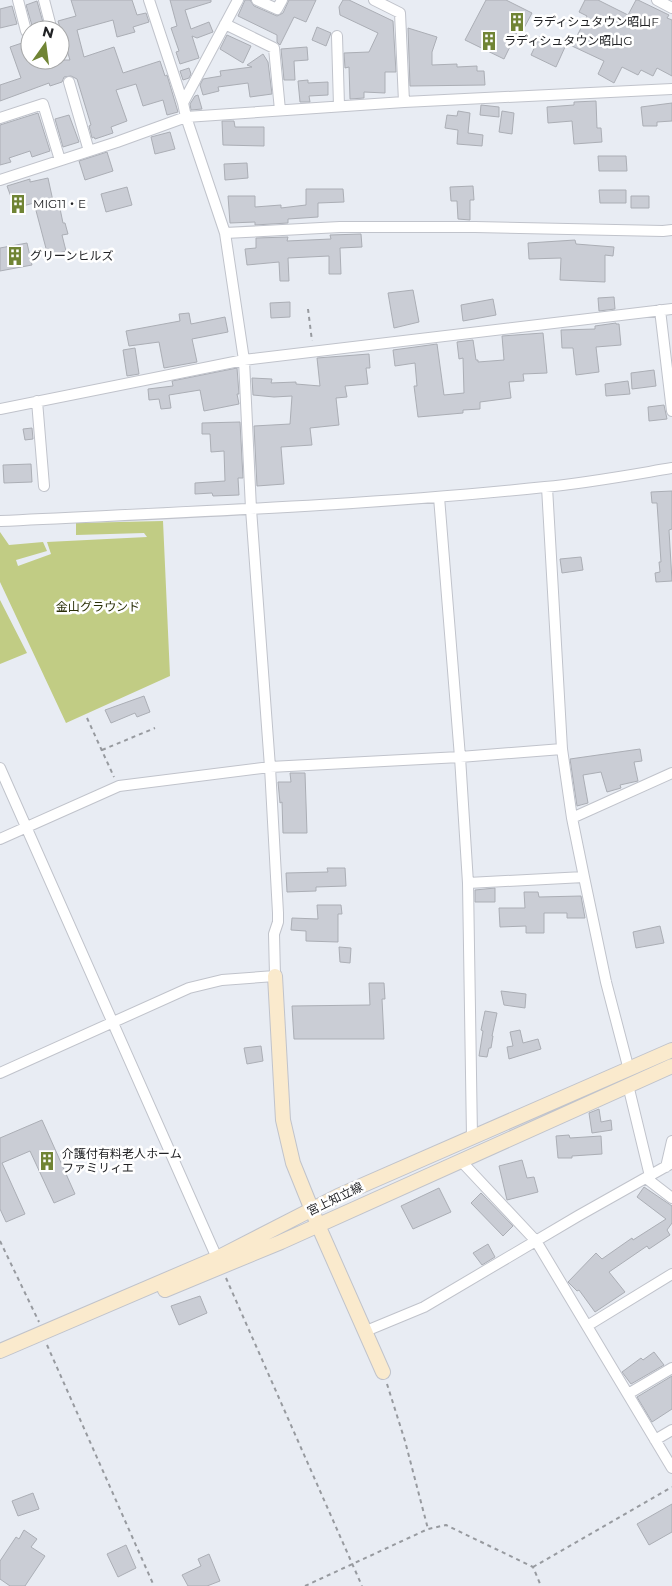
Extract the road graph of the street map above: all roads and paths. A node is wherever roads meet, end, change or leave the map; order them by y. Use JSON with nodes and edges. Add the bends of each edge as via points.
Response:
{"nodes":[{"id":1,"x":18,"y":0,"type":"edge"},
{"id":2,"x":44,"y":0,"type":"edge"},
{"id":3,"x":149,"y":0,"type":"edge"},
{"id":4,"x":238,"y":0,"type":"edge"},
{"id":5,"x":257,"y":0,"type":"edge"},
{"id":6,"x":282,"y":0,"type":"edge"},
{"id":7,"x":374,"y":0,"type":"edge"},
{"id":8,"x":657,"y":0,"type":"edge"},
{"id":9,"x":672,"y":8,"type":"edge"},
{"id":10,"x":23,"y":20,"type":"edge"},
{"id":11,"x":49,"y":20,"type":"edge"},
{"id":12,"x":225,"y":24,"type":"junction"},
{"id":13,"x":337,"y":36,"type":"dead end"},
{"id":14,"x":69,"y":82,"type":"dead end"},
{"id":15,"x":672,"y":89,"type":"edge"},
{"id":16,"x":404,"y":102,"type":"junction"},
{"id":17,"x":183,"y":103,"type":"junction"},
{"id":18,"x":339,"y":106,"type":"junction"},
{"id":19,"x":280,"y":110,"type":"junction"},
{"id":20,"x":186,"y":117,"type":"junction"},
{"id":21,"x":0,"y":118,"type":"edge"},
{"id":22,"x":90,"y":151,"type":"junction"},
{"id":23,"x":60,"y":160,"type":"junction"},
{"id":24,"x":0,"y":180,"type":"edge"},
{"id":25,"x":672,"y":230,"type":"edge"},
{"id":26,"x":225,"y":233,"type":"junction"},
{"id":27,"x":308,"y":309,"type":"dead end"},
{"id":28,"x":672,"y":309,"type":"edge"},
{"id":29,"x":660,"y":310,"type":"junction"},
{"id":30,"x":313,"y":352,"type":"junction"},
{"id":31,"x":244,"y":360,"type":"junction"},
{"id":32,"x":37,"y":401,"type":"junction"},
{"id":33,"x":0,"y":408,"type":"edge"},
{"id":34,"x":672,"y":411,"type":"edge"},
{"id":35,"x":672,"y":468,"type":"edge"},
{"id":36,"x":44,"y":486,"type":"dead end"},
{"id":37,"x":547,"y":487,"type":"junction"},
{"id":38,"x":439,"y":497,"type":"junction"},
{"id":39,"x":251,"y":509,"type":"junction"},
{"id":40,"x":0,"y":522,"type":"edge"},
{"id":41,"x":87,"y":718,"type":"dead end"},
{"id":42,"x":155,"y":728,"type":"dead end"},
{"id":43,"x":562,"y":749,"type":"junction"},
{"id":44,"x":102,"y":750,"type":"junction"},
{"id":45,"x":460,"y":757,"type":"junction"},
{"id":46,"x":270,"y":767,"type":"junction"},
{"id":47,"x":0,"y":768,"type":"edge"},
{"id":48,"x":672,"y":774,"type":"edge"},
{"id":49,"x":119,"y":786,"type":"junction"},
{"id":50,"x":572,"y":818,"type":"junction"},
{"id":51,"x":26,"y":828,"type":"junction"},
{"id":52,"x":0,"y":839,"type":"edge"},
{"id":53,"x":584,"y":877,"type":"junction"},
{"id":54,"x":468,"y":883,"type":"junction"},
{"id":55,"x":275,"y":976,"type":"junction"},
{"id":56,"x":113,"y":1023,"type":"junction"},
{"id":57,"x":672,"y":1050,"type":"edge"},
{"id":58,"x":672,"y":1066,"type":"edge"},
{"id":59,"x":629,"y":1070,"type":"junction"},
{"id":60,"x":0,"y":1073,"type":"edge"},
{"id":61,"x":628,"y":1085,"type":"junction"},
{"id":62,"x":472,"y":1137,"type":"junction"},
{"id":63,"x":672,"y":1142,"type":"edge"},
{"id":64,"x":461,"y":1161,"type":"junction"},
{"id":65,"x":669,"y":1165,"type":"edge"},
{"id":66,"x":648,"y":1177,"type":"junction"},
{"id":67,"x":672,"y":1198,"type":"edge"},
{"id":68,"x":312,"y":1209,"type":"junction"},
{"id":69,"x":318,"y":1225,"type":"junction"},
{"id":70,"x":0,"y":1240,"type":"edge"},
{"id":71,"x":536,"y":1241,"type":"junction"},
{"id":72,"x":219,"y":1262,"type":"junction"},
{"id":73,"x":672,"y":1274,"type":"edge"},
{"id":74,"x":587,"y":1326,"type":"junction"},
{"id":75,"x":366,"y":1332,"type":"junction"},
{"id":76,"x":44,"y":1336,"type":"junction"},
{"id":77,"x":0,"y":1351,"type":"edge"},
{"id":78,"x":0,"y":1361,"type":"edge"},
{"id":79,"x":672,"y":1368,"type":"edge"},
{"id":80,"x":383,"y":1372,"type":"joint"},
{"id":81,"x":628,"y":1394,"type":"junction"},
{"id":82,"x":672,"y":1430,"type":"edge"},
{"id":83,"x":655,"y":1440,"type":"junction"},
{"id":84,"x":672,"y":1468,"type":"edge"},
{"id":85,"x":672,"y":1487,"type":"edge"},
{"id":86,"x":428,"y":1529,"type":"junction"},
{"id":87,"x":352,"y":1564,"type":"junction"},
{"id":88,"x":533,"y":1567,"type":"junction"},
{"id":89,"x":154,"y":1586,"type":"edge"},
{"id":90,"x":305,"y":1586,"type":"edge"},
{"id":91,"x":362,"y":1586,"type":"edge"},
{"id":92,"x":541,"y":1586,"type":"edge"}],
"edges":[{"from":1,"to":10,"type":"street"},
{"from":2,"to":11,"type":"street"},
{"from":3,"to":17,"type":"street"},
{"from":4,"to":12,"type":"street"},
{"from":5,"to":6,"type":"street","via":[[277,10]]},
{"from":7,"to":16,"type":"street","via":[[400,13]]},
{"from":8,"to":9,"type":"street"},
{"from":12,"to":17,"type":"street"},
{"from":12,"to":19,"type":"street","via":[[274,48]]},
{"from":13,"to":18,"type":"street"},
{"from":14,"to":22,"type":"street"},
{"from":15,"to":16,"type":"street"},
{"from":16,"to":18,"type":"street"},
{"from":17,"to":20,"type":"street"},
{"from":18,"to":19,"type":"street"},
{"from":19,"to":20,"type":"street"},
{"from":20,"to":22,"type":"street"},
{"from":20,"to":26,"type":"street"},
{"from":21,"to":23,"type":"street","via":[[43,104]]},
{"from":22,"to":23,"type":"street"},
{"from":23,"to":24,"type":"street"},
{"from":25,"to":26,"type":"street","via":[[350,227]]},
{"from":26,"to":31,"type":"street"},
{"from":27,"to":30,"type":"path"},
{"from":28,"to":29,"type":"street"},
{"from":29,"to":30,"type":"street"},
{"from":29,"to":34,"type":"street"},
{"from":30,"to":31,"type":"street"},
{"from":31,"to":32,"type":"street"},
{"from":31,"to":39,"type":"street"},
{"from":32,"to":33,"type":"street"},
{"from":32,"to":36,"type":"street"},
{"from":35,"to":37,"type":"street"},
{"from":37,"to":38,"type":"street"},
{"from":37,"to":43,"type":"street"},
{"from":38,"to":39,"type":"street"},
{"from":38,"to":45,"type":"street"},
{"from":39,"to":40,"type":"street"},
{"from":39,"to":46,"type":"street"},
{"from":41,"to":44,"type":"path"},
{"from":42,"to":44,"type":"path"},
{"from":43,"to":45,"type":"street"},
{"from":43,"to":50,"type":"street"},
{"from":44,"to":49,"type":"path"},
{"from":45,"to":46,"type":"street"},
{"from":45,"to":54,"type":"street"},
{"from":46,"to":49,"type":"street"},
{"from":46,"to":55,"type":"street","via":[[278,912],[274,934]]},
{"from":47,"to":51,"type":"street"},
{"from":48,"to":50,"type":"street"},
{"from":49,"to":51,"type":"street"},
{"from":50,"to":53,"type":"street"},
{"from":51,"to":52,"type":"street"},
{"from":51,"to":56,"type":"street"},
{"from":53,"to":54,"type":"street"},
{"from":53,"to":59,"type":"street"},
{"from":54,"to":62,"type":"street"},
{"from":55,"to":56,"type":"street","via":[[222,980],[190,988]]},
{"from":55,"to":68,"type":"main road","via":[[283,1120],[293,1163]]},
{"from":56,"to":60,"type":"street"},
{"from":56,"to":72,"type":"street"},
{"from":57,"to":59,"type":"main road","name":"宮上知立線"},
{"from":58,"to":61,"type":"main road","name":"宮上知立線"},
{"from":59,"to":62,"type":"main road","name":"宮上知立線"},
{"from":61,"to":64,"type":"main road","name":"宮上知立線"},
{"from":61,"to":66,"type":"street"},
{"from":62,"to":68,"type":"main road","name":"宮上知立線"},
{"from":63,"to":65,"type":"street"},
{"from":64,"to":69,"type":"main road","name":"宮上知立線"},
{"from":64,"to":71,"type":"street"},
{"from":65,"to":66,"type":"street"},
{"from":66,"to":67,"type":"street"},
{"from":66,"to":71,"type":"street"},
{"from":68,"to":69,"type":"main road"},
{"from":68,"to":72,"type":"main road","name":"宮上知立線"},
{"from":69,"to":72,"type":"main road","name":"宮上知立線"},
{"from":69,"to":75,"type":"main road"},
{"from":70,"to":76,"type":"path"},
{"from":71,"to":74,"type":"street"},
{"from":71,"to":75,"type":"street","via":[[424,1307]]},
{"from":72,"to":76,"type":"main road","name":"宮上知立線"},
{"from":72,"to":87,"type":"path"},
{"from":73,"to":74,"type":"street"},
{"from":74,"to":81,"type":"street"},
{"from":75,"to":80,"type":"main road"},
{"from":76,"to":77,"type":"main road","name":"宮上知立線"},
{"from":76,"to":78,"type":"main road","name":"宮上知立線"},
{"from":76,"to":89,"type":"path"},
{"from":79,"to":81,"type":"street"},
{"from":80,"to":86,"type":"path","via":[[406,1441]]},
{"from":81,"to":83,"type":"street"},
{"from":82,"to":83,"type":"street"},
{"from":83,"to":84,"type":"street"},
{"from":85,"to":88,"type":"path"},
{"from":86,"to":87,"type":"path"},
{"from":86,"to":88,"type":"path","via":[[446,1525]]},
{"from":87,"to":90,"type":"path"},
{"from":87,"to":91,"type":"path"},
{"from":88,"to":92,"type":"path"}]}
